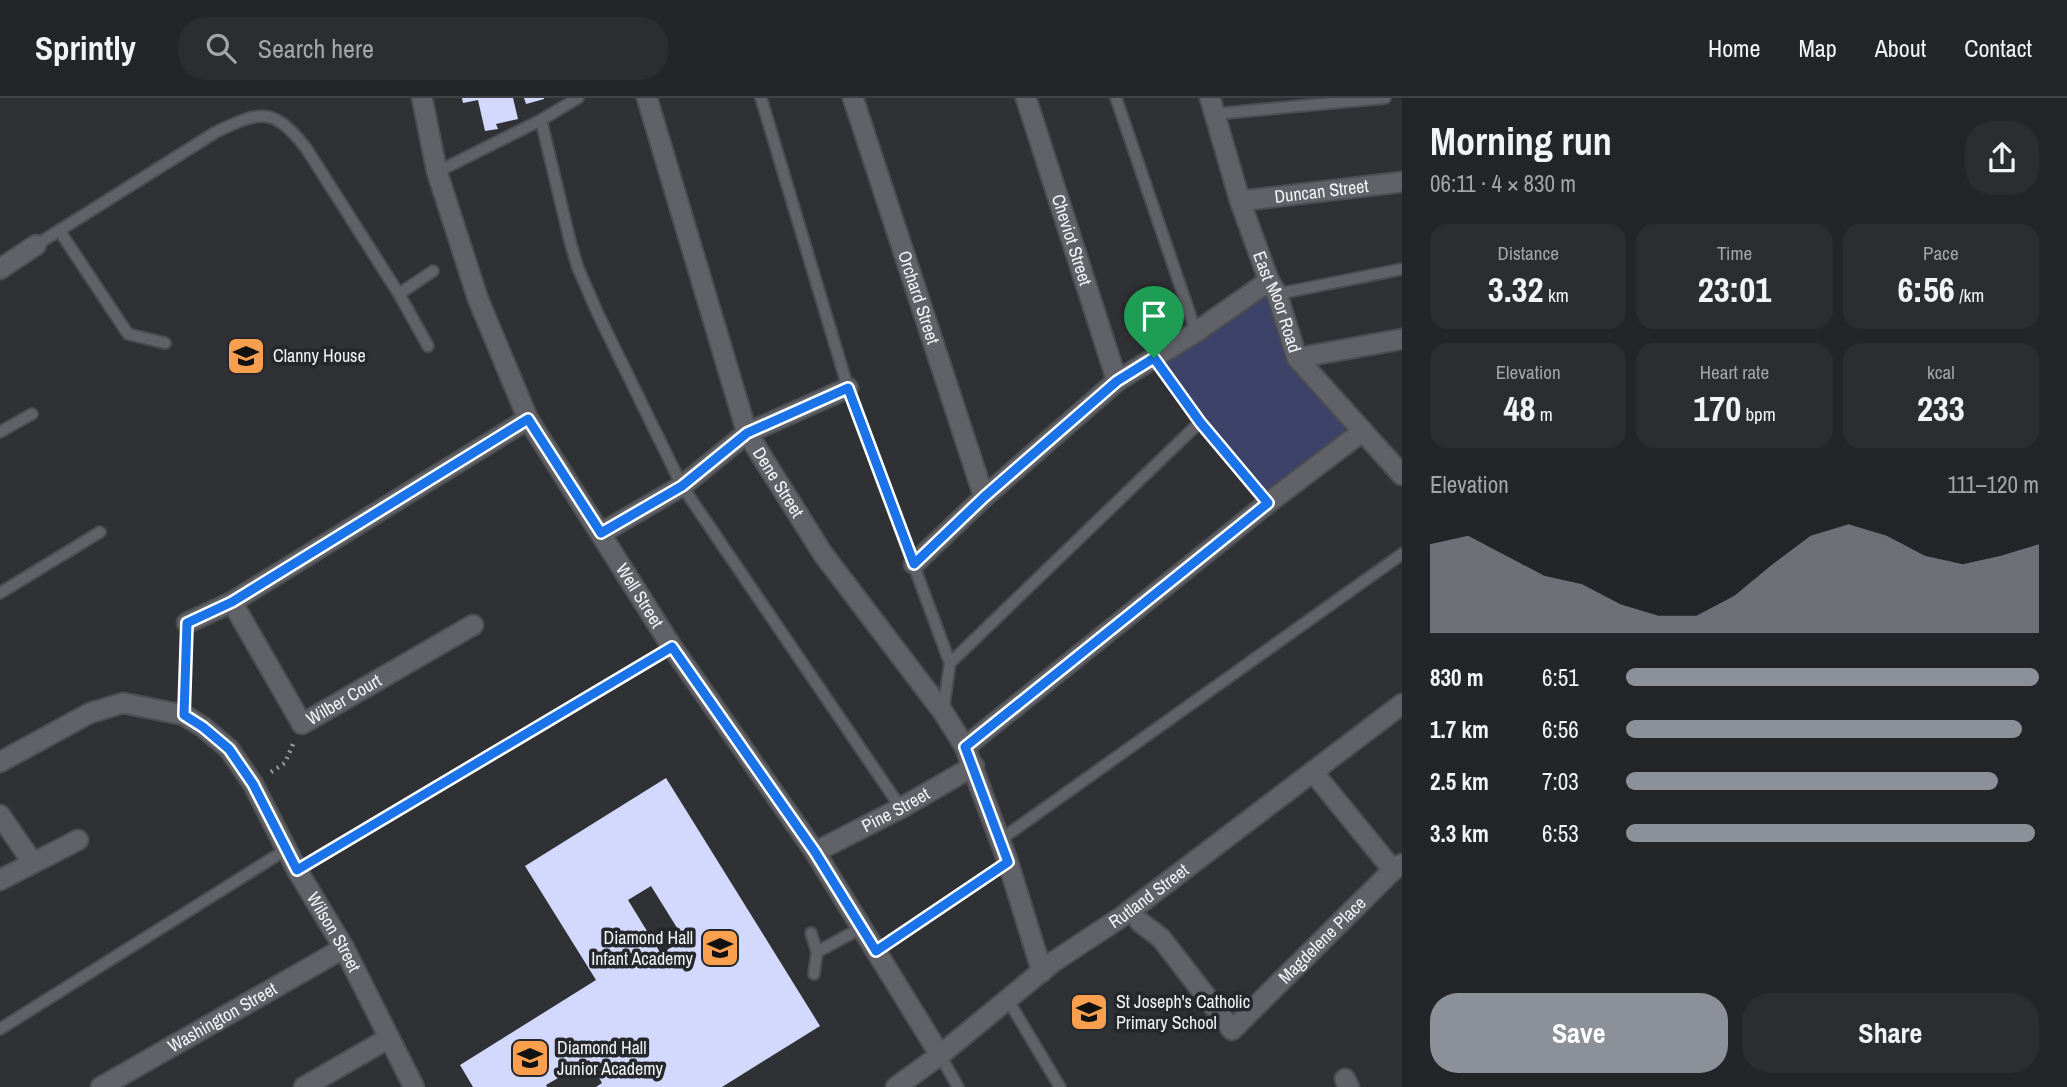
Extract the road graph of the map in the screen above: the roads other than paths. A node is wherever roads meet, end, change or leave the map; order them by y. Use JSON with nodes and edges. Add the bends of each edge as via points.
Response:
{"nodes":[{"id":1,"x":422,"y":98,"type":"edge"},
{"id":2,"x":578,"y":98,"type":"edge"},
{"id":3,"x":647,"y":98,"type":"edge"},
{"id":4,"x":761,"y":98,"type":"edge"},
{"id":5,"x":853,"y":98,"type":"edge"},
{"id":6,"x":1026,"y":98,"type":"edge"},
{"id":7,"x":1116,"y":98,"type":"edge"},
{"id":8,"x":1385,"y":98,"type":"edge"},
{"id":9,"x":1212,"y":106,"type":"edge"},
{"id":10,"x":541,"y":120,"type":"junction"},
{"id":11,"x":437,"y":172,"type":"junction"},
{"id":12,"x":1402,"y":181,"type":"edge"},
{"id":13,"x":1240,"y":201,"type":"junction"},
{"id":14,"x":59,"y":230,"type":"junction"},
{"id":15,"x":36,"y":245,"type":"joint"},
{"id":16,"x":0,"y":269,"type":"edge"},
{"id":17,"x":1402,"y":269,"type":"edge"},
{"id":18,"x":433,"y":271,"type":"dead end"},
{"id":19,"x":1273,"y":287,"type":"junction"},
{"id":20,"x":399,"y":295,"type":"junction"},
{"id":21,"x":1196,"y":332,"type":"junction"},
{"id":22,"x":1402,"y":339,"type":"edge"},
{"id":23,"x":165,"y":343,"type":"dead end"},
{"id":24,"x":428,"y":346,"type":"dead end"},
{"id":25,"x":1154,"y":358,"type":"junction"},
{"id":26,"x":1297,"y":358,"type":"junction"},
{"id":27,"x":1117,"y":381,"type":"junction"},
{"id":28,"x":848,"y":388,"type":"junction"},
{"id":29,"x":32,"y":414,"type":"dead end"},
{"id":30,"x":528,"y":419,"type":"junction"},
{"id":31,"x":1200,"y":422,"type":"junction"},
{"id":32,"x":1363,"y":431,"type":"junction"},
{"id":33,"x":0,"y":432,"type":"edge"},
{"id":34,"x":747,"y":433,"type":"junction"},
{"id":35,"x":1402,"y":475,"type":"edge"},
{"id":36,"x":682,"y":486,"type":"junction"},
{"id":37,"x":984,"y":497,"type":"junction"},
{"id":38,"x":1268,"y":503,"type":"junction"},
{"id":39,"x":100,"y":532,"type":"dead end"},
{"id":40,"x":601,"y":533,"type":"junction"},
{"id":41,"x":1402,"y":554,"type":"edge"},
{"id":42,"x":914,"y":564,"type":"junction"},
{"id":43,"x":0,"y":593,"type":"edge"},
{"id":44,"x":232,"y":602,"type":"junction"},
{"id":45,"x":187,"y":623,"type":"road end"},
{"id":46,"x":473,"y":625,"type":"dead end"},
{"id":47,"x":950,"y":663,"type":"junction"},
{"id":48,"x":1402,"y":704,"type":"edge"},
{"id":49,"x":943,"y":712,"type":"junction"},
{"id":50,"x":965,"y":747,"type":"junction"},
{"id":51,"x":0,"y":762,"type":"edge"},
{"id":52,"x":974,"y":766,"type":"junction"},
{"id":53,"x":1313,"y":772,"type":"junction"},
{"id":54,"x":901,"y":808,"type":"junction"},
{"id":55,"x":0,"y":815,"type":"edge"},
{"id":56,"x":78,"y":840,"type":"dead end"},
{"id":57,"x":1000,"y":840,"type":"junction"},
{"id":58,"x":287,"y":849,"type":"junction"},
{"id":59,"x":815,"y":852,"type":"junction"},
{"id":60,"x":1008,"y":862,"type":"junction"},
{"id":61,"x":33,"y":863,"type":"junction"},
{"id":62,"x":1398,"y":867,"type":"edge"},
{"id":63,"x":0,"y":880,"type":"edge"},
{"id":64,"x":1140,"y":922,"type":"dead end"},
{"id":65,"x":861,"y":928,"type":"junction"},
{"id":66,"x":811,"y":933,"type":"dead end"},
{"id":67,"x":344,"y":948,"type":"junction"},
{"id":68,"x":876,"y":951,"type":"junction"},
{"id":69,"x":817,"y":952,"type":"junction"},
{"id":70,"x":1042,"y":972,"type":"junction"},
{"id":71,"x":814,"y":974,"type":"dead end"},
{"id":72,"x":1007,"y":1000,"type":"junction"},
{"id":73,"x":0,"y":1029,"type":"edge"},
{"id":74,"x":389,"y":1038,"type":"junction"},
{"id":75,"x":940,"y":1055,"type":"junction"},
{"id":76,"x":101,"y":1087,"type":"edge"},
{"id":77,"x":304,"y":1087,"type":"edge"},
{"id":78,"x":414,"y":1087,"type":"edge"},
{"id":79,"x":896,"y":1087,"type":"edge"},
{"id":80,"x":958,"y":1087,"type":"edge"},
{"id":81,"x":1060,"y":1087,"type":"edge"}],
"edges":[{"from":1,"to":11,"type":"street","name":"Well Street"},
{"from":2,"to":10,"type":"lane"},
{"from":3,"to":34,"type":"street","name":"Dene Street"},
{"from":4,"to":28,"type":"lane"},
{"from":5,"to":37,"type":"street","name":"Orchard Street"},
{"from":6,"to":27,"type":"street","name":"Cheviot Street"},
{"from":7,"to":21,"type":"lane"},
{"from":8,"to":9,"type":"lane"},
{"from":9,"to":13,"type":"street","name":"East Moor Road"},
{"from":10,"to":11,"type":"lane"},
{"from":10,"to":36,"type":"lane","via":[[578,268]]},
{"from":11,"to":30,"type":"street","name":"Well Street","via":[[478,299]]},
{"from":12,"to":13,"type":"street","name":"Duncan Street"},
{"from":13,"to":19,"type":"street","name":"East Moor Road"},
{"from":14,"to":15,"type":"lane"},
{"from":14,"to":20,"type":"lane","via":[[216,132],[244,119],[274,117],[291,128],[306,148]]},
{"from":14,"to":23,"type":"lane","via":[[128,334]]},
{"from":15,"to":16,"type":"street"},
{"from":17,"to":19,"type":"lane"},
{"from":18,"to":20,"type":"lane"},
{"from":19,"to":21,"type":"street"},
{"from":19,"to":26,"type":"street","name":"East Moor Road"},
{"from":20,"to":24,"type":"lane"},
{"from":21,"to":25,"type":"street"},
{"from":22,"to":26,"type":"street"},
{"from":25,"to":27,"type":"street"},
{"from":25,"to":31,"type":"lane"},
{"from":26,"to":32,"type":"street","name":"East Moor Road"},
{"from":27,"to":37,"type":"street"},
{"from":28,"to":34,"type":"street"},
{"from":28,"to":42,"type":"lane"},
{"from":29,"to":33,"type":"lane"},
{"from":30,"to":40,"type":"street","name":"Well Street"},
{"from":30,"to":44,"type":"street"},
{"from":31,"to":38,"type":"lane"},
{"from":31,"to":47,"type":"lane"},
{"from":32,"to":35,"type":"street","name":"East Moor Road"},
{"from":32,"to":38,"type":"street"},
{"from":34,"to":36,"type":"street"},
{"from":34,"to":49,"type":"street","name":"Dene Street","via":[[823,554]]},
{"from":36,"to":40,"type":"street"},
{"from":36,"to":54,"type":"lane"},
{"from":37,"to":42,"type":"street"},
{"from":38,"to":50,"type":"street"},
{"from":39,"to":43,"type":"lane"},
{"from":40,"to":59,"type":"street","name":"Well Street","via":[[672,647]]},
{"from":41,"to":57,"type":"lane"},
{"from":42,"to":47,"type":"lane"},
{"from":44,"to":45,"type":"street"},
{"from":44,"to":46,"type":"street","name":"Wilber Court","via":[[302,724]]},
{"from":47,"to":49,"type":"lane"},
{"from":48,"to":53,"type":"street","name":"Rutland Street"},
{"from":49,"to":50,"type":"street","name":"Dene Street"},
{"from":50,"to":52,"type":"street","name":"Dene Street"},
{"from":51,"to":58,"type":"street","name":"Wilson Street","via":[[90,713],[123,703],[184,715],[229,749]]},
{"from":52,"to":54,"type":"street","name":"Pine Street"},
{"from":52,"to":57,"type":"street","name":"Dene Street"},
{"from":53,"to":62,"type":"street","name":"Magdelene Place"},
{"from":53,"to":70,"type":"street","name":"Rutland Street"},
{"from":54,"to":59,"type":"street","name":"Pine Street"},
{"from":55,"to":61,"type":"street"},
{"from":56,"to":61,"type":"street"},
{"from":57,"to":60,"type":"street","name":"Dene Street"},
{"from":58,"to":67,"type":"street","name":"Wilson Street"},
{"from":58,"to":73,"type":"lane"},
{"from":59,"to":65,"type":"street","name":"Well Street"},
{"from":60,"to":68,"type":"lane"},
{"from":60,"to":70,"type":"street","name":"Dene Street"},
{"from":61,"to":63,"type":"street"},
{"from":62,"to":64,"type":"street","name":"Magdelene Place","via":[[1232,1030],[1161,938]]},
{"from":65,"to":68,"type":"street","name":"Well Street"},
{"from":65,"to":69,"type":"lane"},
{"from":66,"to":69,"type":"lane"},
{"from":67,"to":74,"type":"street","name":"Wilson Street"},
{"from":67,"to":76,"type":"street","name":"Washington Street"},
{"from":68,"to":75,"type":"street","name":"Well Street"},
{"from":69,"to":71,"type":"lane"},
{"from":70,"to":72,"type":"street","name":"Rutland Street"},
{"from":72,"to":75,"type":"street","name":"Rutland Street"},
{"from":72,"to":81,"type":"lane"},
{"from":74,"to":77,"type":"street"},
{"from":74,"to":78,"type":"street","name":"Wilson Street"},
{"from":75,"to":79,"type":"street","name":"Rutland Street"},
{"from":75,"to":80,"type":"lane"}]}
